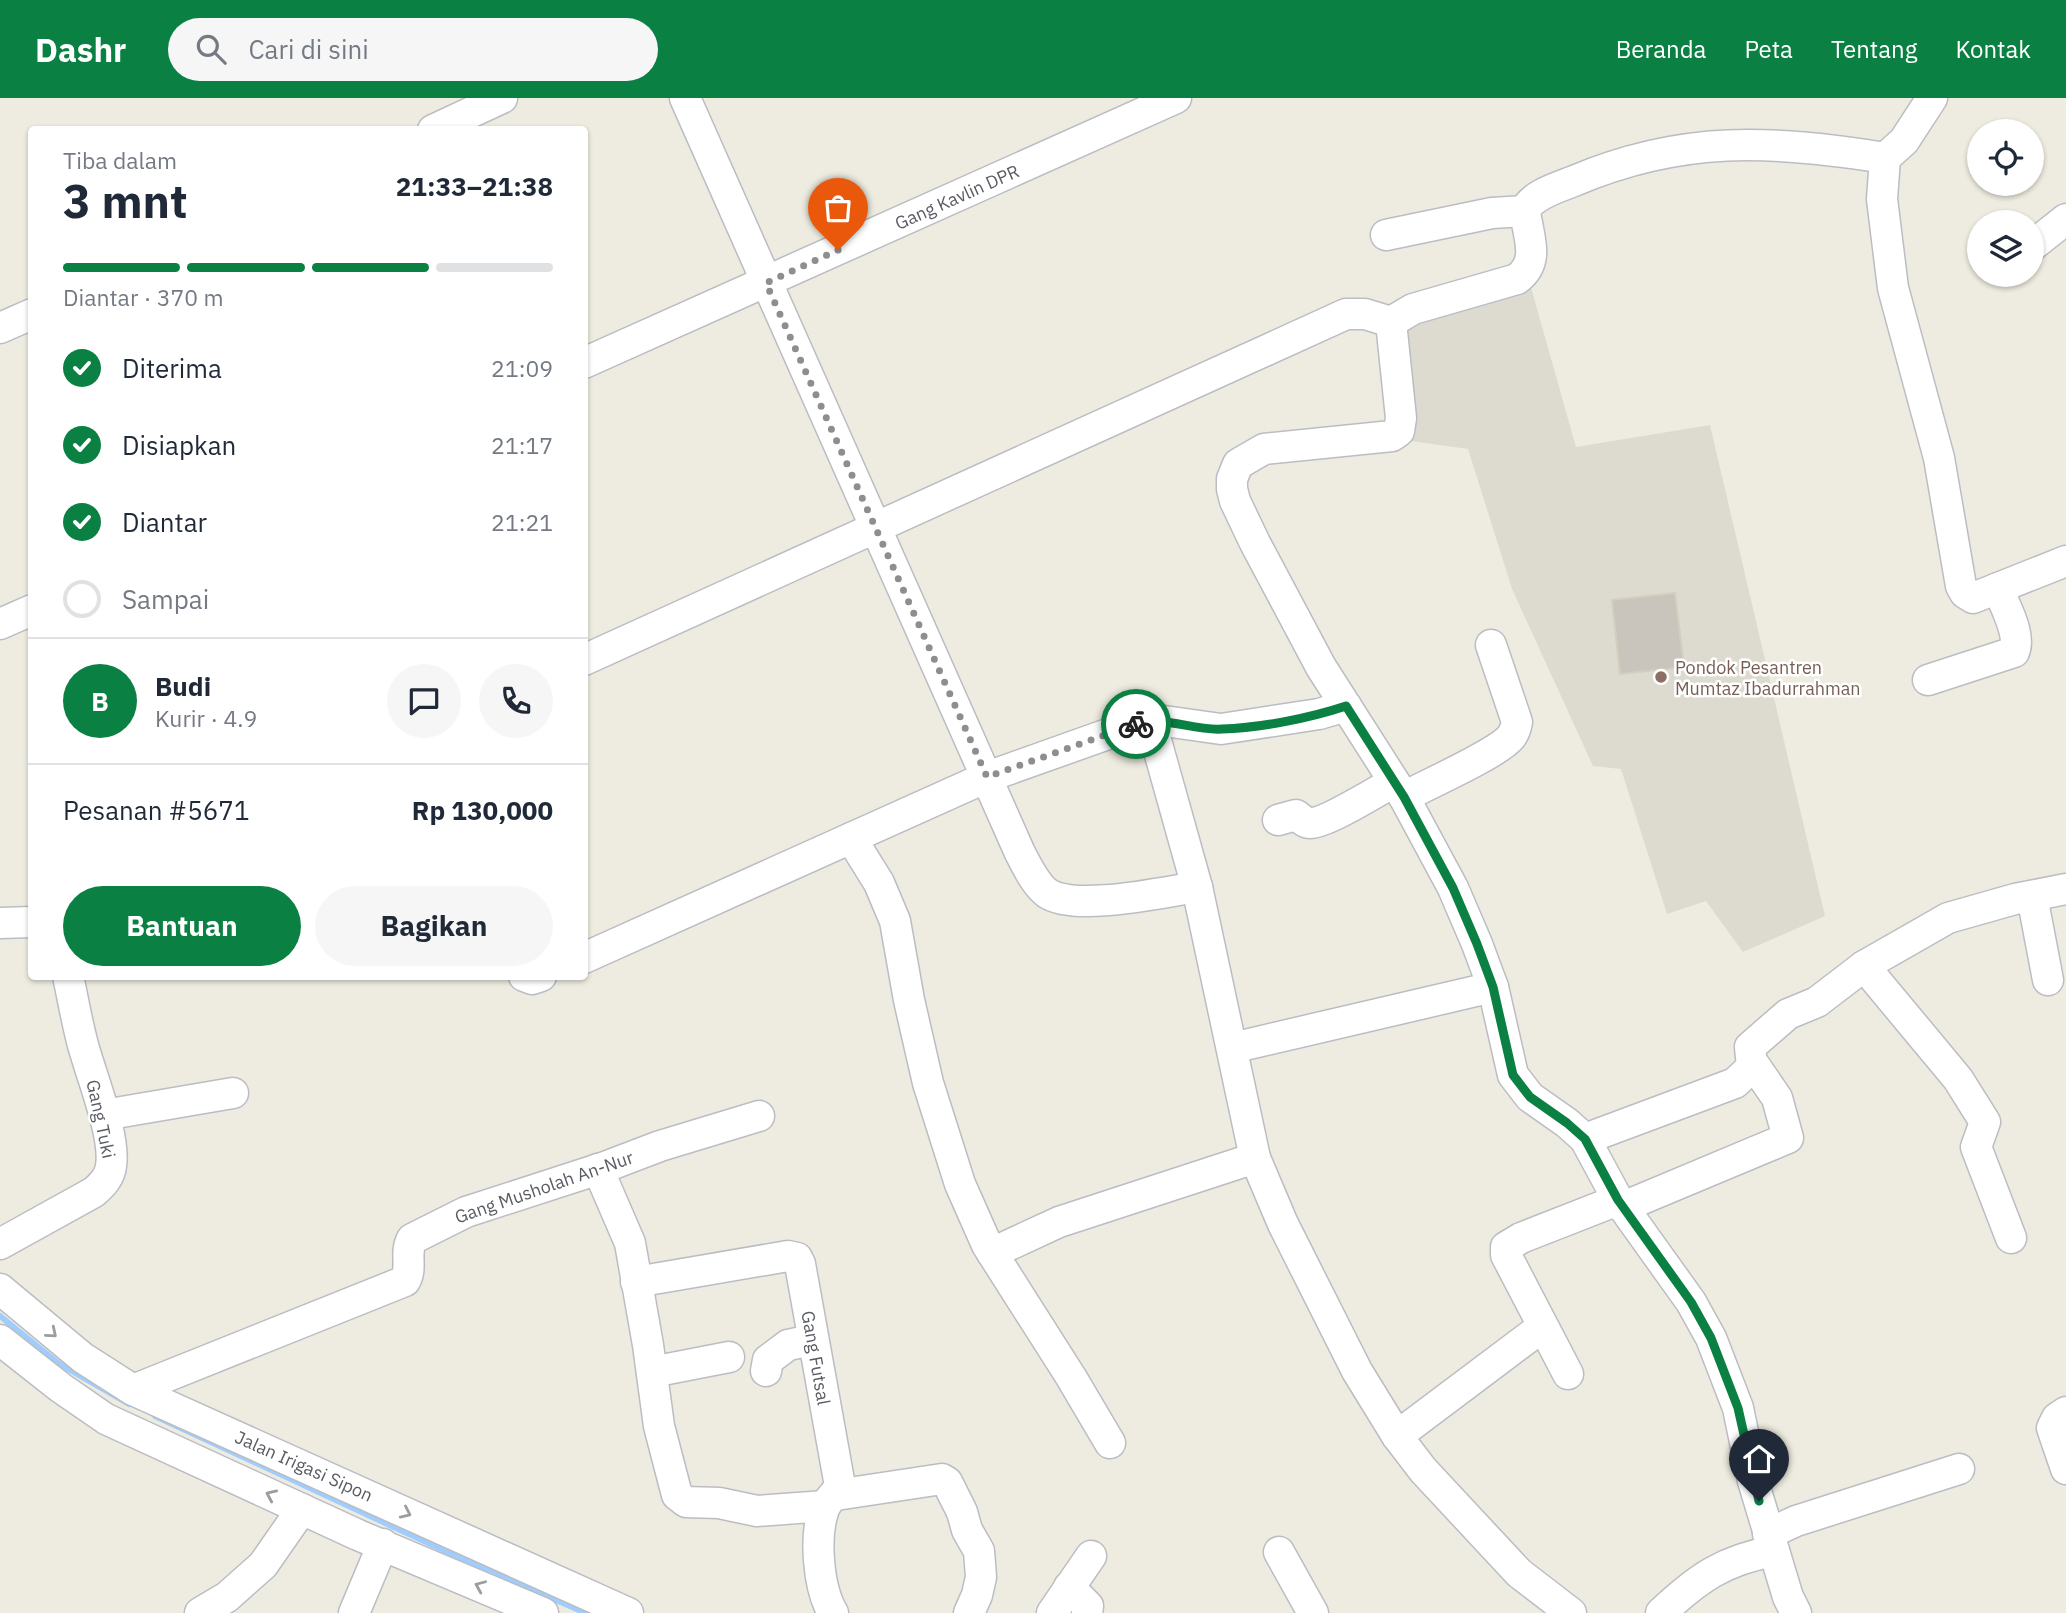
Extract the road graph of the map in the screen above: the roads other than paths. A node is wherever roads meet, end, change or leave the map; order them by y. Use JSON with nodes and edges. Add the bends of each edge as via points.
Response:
{"nodes":[{"id":1,"x":502,"y":98,"type":"edge"},
{"id":2,"x":685,"y":98,"type":"edge"},
{"id":3,"x":1176,"y":98,"type":"edge"},
{"id":4,"x":1932,"y":98,"type":"edge"},
{"id":5,"x":442,"y":126,"type":"edge"},
{"id":6,"x":1885,"y":158,"type":"junction"},
{"id":7,"x":1525,"y":211,"type":"junction"},
{"id":8,"x":2066,"y":219,"type":"edge"},
{"id":9,"x":1385,"y":235,"type":"dead end"},
{"id":10,"x":2044,"y":236,"type":"edge"},
{"id":11,"x":766,"y":283,"type":"junction"},
{"id":12,"x":28,"y":316,"type":"edge"},
{"id":13,"x":1391,"y":322,"type":"junction"},
{"id":14,"x":0,"y":328,"type":"edge"},
{"id":15,"x":588,"y":361,"type":"edge"},
{"id":16,"x":876,"y":528,"type":"junction"},
{"id":17,"x":2066,"y":561,"type":"edge"},
{"id":18,"x":1998,"y":588,"type":"junction"},
{"id":19,"x":28,"y":612,"type":"edge"},
{"id":20,"x":0,"y":624,"type":"edge"},
{"id":21,"x":1491,"y":645,"type":"dead end"},
{"id":22,"x":588,"y":658,"type":"edge"},
{"id":23,"x":1928,"y":680,"type":"dead end"},
{"id":24,"x":1346,"y":706,"type":"junction"},
{"id":25,"x":1150,"y":719,"type":"junction"},
{"id":26,"x":987,"y":777,"type":"junction"},
{"id":27,"x":1399,"y":789,"type":"junction"},
{"id":28,"x":1278,"y":820,"type":"dead end"},
{"id":29,"x":851,"y":838,"type":"junction"},
{"id":30,"x":1197,"y":887,"type":"junction"},
{"id":31,"x":2066,"y":889,"type":"edge"},
{"id":32,"x":2032,"y":896,"type":"junction"},
{"id":33,"x":28,"y":922,"type":"edge"},
{"id":34,"x":0,"y":923,"type":"edge"},
{"id":35,"x":588,"y":956,"type":"edge"},
{"id":36,"x":1864,"y":966,"type":"junction"},
{"id":37,"x":69,"y":980,"type":"edge"},
{"id":38,"x":2048,"y":980,"type":"dead end"},
{"id":39,"x":1493,"y":987,"type":"junction"},
{"id":40,"x":1232,"y":1048,"type":"junction"},
{"id":41,"x":1753,"y":1063,"type":"junction"},
{"id":42,"x":233,"y":1093,"type":"dead end"},
{"id":43,"x":104,"y":1115,"type":"junction"},
{"id":44,"x":759,"y":1116,"type":"dead end"},
{"id":45,"x":1585,"y":1139,"type":"junction"},
{"id":46,"x":1255,"y":1158,"type":"junction"},
{"id":47,"x":598,"y":1169,"type":"junction"},
{"id":48,"x":1620,"y":1203,"type":"junction"},
{"id":49,"x":2011,"y":1238,"type":"dead end"},
{"id":50,"x":0,"y":1244,"type":"edge"},
{"id":51,"x":992,"y":1253,"type":"junction"},
{"id":52,"x":636,"y":1282,"type":"junction"},
{"id":53,"x":0,"y":1289,"type":"edge"},
{"id":54,"x":1542,"y":1326,"type":"junction"},
{"id":55,"x":812,"y":1339,"type":"junction"},
{"id":56,"x":0,"y":1340,"type":"edge"},
{"id":57,"x":729,"y":1357,"type":"dead end"},
{"id":58,"x":766,"y":1371,"type":"dead end"},
{"id":59,"x":652,"y":1372,"type":"junction"},
{"id":60,"x":1568,"y":1374,"type":"dead end"},
{"id":61,"x":133,"y":1390,"type":"junction"},
{"id":62,"x":2066,"y":1412,"type":"edge"},
{"id":63,"x":1397,"y":1436,"type":"junction"},
{"id":64,"x":1110,"y":1443,"type":"dead end"},
{"id":65,"x":1959,"y":1469,"type":"dead end"},
{"id":66,"x":2066,"y":1469,"type":"edge"},
{"id":67,"x":830,"y":1500,"type":"junction"},
{"id":68,"x":302,"y":1509,"type":"junction"},
{"id":69,"x":1771,"y":1542,"type":"junction"},
{"id":70,"x":383,"y":1544,"type":"junction"},
{"id":71,"x":1279,"y":1552,"type":"dead end"},
{"id":72,"x":1091,"y":1556,"type":"dead end"},
{"id":73,"x":1069,"y":1587,"type":"junction"},
{"id":74,"x":200,"y":1613,"type":"edge"},
{"id":75,"x":354,"y":1613,"type":"edge"},
{"id":76,"x":542,"y":1613,"type":"edge"},
{"id":77,"x":628,"y":1613,"type":"edge"},
{"id":78,"x":833,"y":1613,"type":"edge"},
{"id":79,"x":969,"y":1613,"type":"edge"},
{"id":80,"x":1052,"y":1613,"type":"edge"},
{"id":81,"x":1087,"y":1613,"type":"edge"},
{"id":82,"x":1313,"y":1613,"type":"edge"},
{"id":83,"x":1570,"y":1613,"type":"edge"},
{"id":84,"x":1661,"y":1613,"type":"edge"},
{"id":85,"x":1796,"y":1613,"type":"edge"}],
"edges":[{"from":1,"to":5,"type":"street"},
{"from":2,"to":11,"type":"street"},
{"from":3,"to":11,"type":"street","name":"Gang Kavlin DPR"},
{"from":4,"to":6,"type":"street","via":[[1905,141]]},
{"from":6,"to":7,"type":"street","via":[[1817,147],[1754,144],[1684,149],[1611,165],[1552,190]]},
{"from":6,"to":18,"type":"street","via":[[1882,199],[1892,288],[1939,458],[1961,586],[1973,598]]},
{"from":7,"to":9,"type":"street","via":[[1492,213]]},
{"from":7,"to":13,"type":"street","via":[[1532,261],[1526,272],[1517,279],[1413,309]]},
{"from":8,"to":10,"type":"street"},
{"from":11,"to":15,"type":"street","name":"Gang Kavlin DPR"},
{"from":11,"to":16,"type":"street"},
{"from":12,"to":14,"type":"street"},
{"from":13,"to":16,"type":"street","via":[[1346,314]]},
{"from":13,"to":24,"type":"street","via":[[1399,430],[1392,436],[1264,449],[1238,464],[1232,479],[1236,501],[1255,543]]},
{"from":16,"to":22,"type":"street"},
{"from":16,"to":26,"type":"street"},
{"from":17,"to":18,"type":"street"},
{"from":18,"to":23,"type":"street","via":[[2016,649]]},
{"from":19,"to":20,"type":"street"},
{"from":21,"to":27,"type":"street","via":[[1516,729],[1493,750]]},
{"from":24,"to":25,"type":"street","via":[[1221,729]]},
{"from":24,"to":27,"type":"street"},
{"from":25,"to":26,"type":"street"},
{"from":25,"to":30,"type":"street"},
{"from":26,"to":29,"type":"street"},
{"from":26,"to":30,"type":"street","via":[[1020,853],[1048,893],[1092,902]]},
{"from":27,"to":28,"type":"street","via":[[1314,823],[1296,815]]},
{"from":27,"to":39,"type":"street","via":[[1453,888]]},
{"from":29,"to":35,"type":"street"},
{"from":29,"to":51,"type":"street","via":[[879,883],[895,921],[928,1083],[960,1184]]},
{"from":30,"to":40,"type":"street"},
{"from":31,"to":32,"type":"street"},
{"from":32,"to":36,"type":"street","via":[[1948,919]]},
{"from":32,"to":38,"type":"street"},
{"from":33,"to":34,"type":"street"},
{"from":36,"to":41,"type":"street","via":[[1817,1002],[1788,1014],[1750,1047]]},
{"from":36,"to":49,"type":"street","via":[[1958,1079],[1985,1122],[1976,1147]]},
{"from":37,"to":43,"type":"street","name":"Gang Tuki"},
{"from":39,"to":40,"type":"street"},
{"from":39,"to":45,"type":"street","via":[[1513,1075],[1530,1097]]},
{"from":40,"to":46,"type":"street"},
{"from":41,"to":45,"type":"street","via":[[1750,1071],[1728,1088]]},
{"from":41,"to":48,"type":"street","via":[[1777,1098],[1788,1138]]},
{"from":42,"to":43,"type":"street"},
{"from":43,"to":50,"type":"street","name":"Gang Tuki","via":[[112,1163],[102,1184]]},
{"from":44,"to":47,"type":"street","name":"Gang Musholah An-Nur"},
{"from":45,"to":48,"type":"street"},
{"from":46,"to":51,"type":"street","via":[[1059,1222]]},
{"from":46,"to":63,"type":"street","via":[[1357,1371]]},
{"from":47,"to":52,"type":"street","via":[[630,1243]]},
{"from":47,"to":61,"type":"street","name":"Gang Musholah An-Nur","via":[[466,1212],[420,1234],[408,1246],[410,1270],[399,1284]]},
{"from":48,"to":54,"type":"street","via":[[1506,1247]]},
{"from":48,"to":69,"type":"street","via":[[1691,1302],[1711,1338],[1738,1408]]},
{"from":51,"to":64,"type":"street"},
{"from":52,"to":55,"type":"street","name":"Gang Futsal","via":[[797,1258]]},
{"from":52,"to":59,"type":"street"},
{"from":53,"to":61,"type":"street","name":"Jalan Irigasi Sipon","one_way":true,"via":[[83,1358]]},
{"from":54,"to":60,"type":"street"},
{"from":54,"to":63,"type":"street"},
{"from":55,"to":58,"type":"street","via":[[788,1345],[768,1360]]},
{"from":55,"to":67,"type":"street","name":"Gang Futsal","via":[[840,1486]]},
{"from":68,"to":56,"type":"street","one_way":true,"via":[[106,1419]]},
{"from":57,"to":59,"type":"street"},
{"from":59,"to":67,"type":"street","via":[[659,1426],[677,1495],[686,1502],[757,1511]]},
{"from":61,"to":77,"type":"street","name":"Jalan Irigasi Sipon","one_way":true},
{"from":62,"to":66,"type":"street","via":[[2052,1428]]},
{"from":63,"to":83,"type":"street","via":[[1519,1573]]},
{"from":65,"to":69,"type":"street","via":[[1796,1521]]},
{"from":67,"to":78,"type":"street","name":"Gang Futsal","via":[[818,1542],[827,1603]]},
{"from":67,"to":79,"type":"street","via":[[942,1479],[947,1482],[979,1551],[981,1577]]},
{"from":68,"to":70,"type":"street"},
{"from":68,"to":74,"type":"street","via":[[264,1564],[227,1597]]},
{"from":69,"to":84,"type":"street","via":[[1703,1576]]},
{"from":69,"to":85,"type":"street"},
{"from":70,"to":75,"type":"street"},
{"from":76,"to":70,"type":"street","one_way":true},
{"from":71,"to":82,"type":"street"},
{"from":72,"to":73,"type":"street"},
{"from":73,"to":80,"type":"street"},
{"from":73,"to":81,"type":"street","via":[[1085,1601]]}]}
